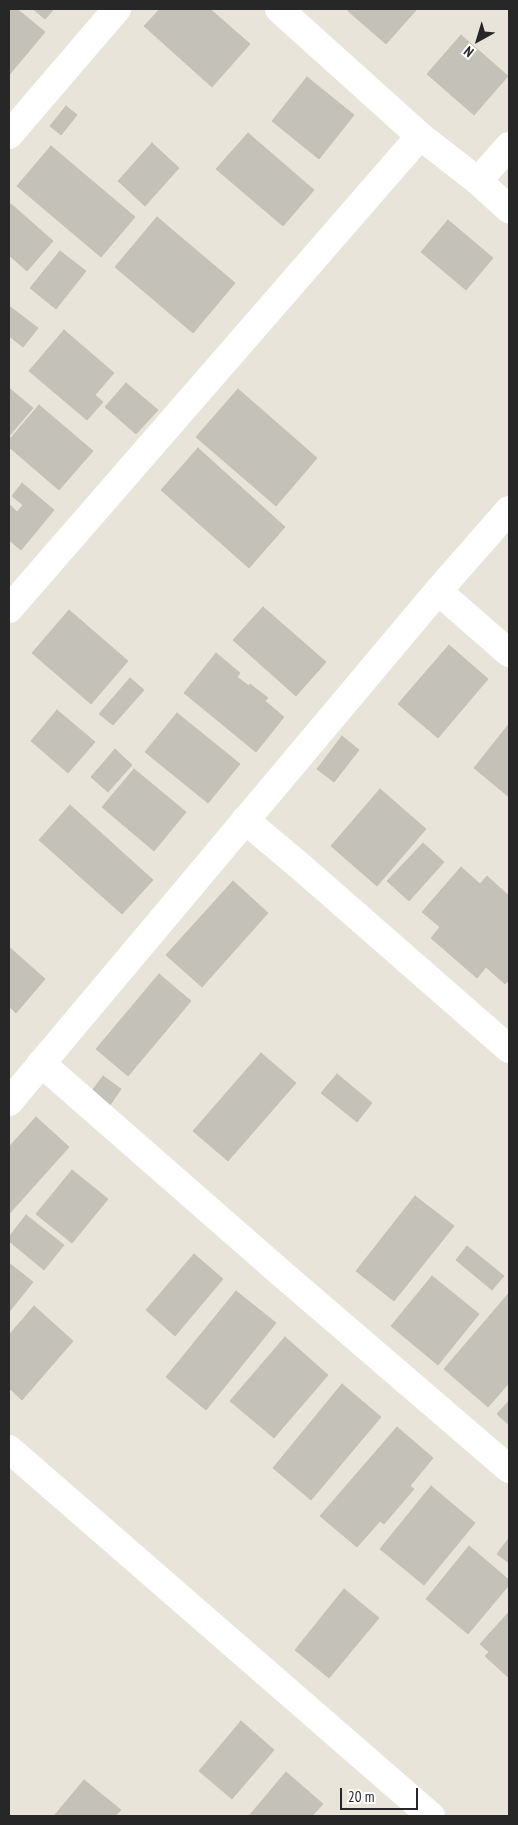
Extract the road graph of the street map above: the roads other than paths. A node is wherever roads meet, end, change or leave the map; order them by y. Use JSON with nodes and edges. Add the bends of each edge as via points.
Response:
{"nodes":[{"id":1,"x":116,"y":9,"type":"edge"},
{"id":2,"x":279,"y":9,"type":"edge"},
{"id":3,"x":9,"y":135,"type":"edge"},
{"id":4,"x":420,"y":136,"type":"junction"},
{"id":5,"x":509,"y":146,"type":"edge"},
{"id":6,"x":478,"y":181,"type":"junction"},
{"id":7,"x":509,"y":209,"type":"edge"},
{"id":8,"x":509,"y":510,"type":"edge"},
{"id":9,"x":438,"y":590,"type":"junction"},
{"id":10,"x":9,"y":610,"type":"edge"},
{"id":11,"x":509,"y":653,"type":"edge"},
{"id":12,"x":245,"y":820,"type":"junction"},
{"id":13,"x":509,"y":1049,"type":"edge"},
{"id":14,"x":41,"y":1063,"type":"junction"},
{"id":15,"x":9,"y":1102,"type":"edge"},
{"id":16,"x":9,"y":1449,"type":"edge"},
{"id":17,"x":509,"y":1469,"type":"edge"},
{"id":18,"x":431,"y":1816,"type":"edge"}],
"edges":[{"from":1,"to":3,"type":"street"},
{"from":2,"to":4,"type":"street"},
{"from":4,"to":6,"type":"street"},
{"from":4,"to":10,"type":"street"},
{"from":5,"to":6,"type":"street"},
{"from":6,"to":7,"type":"street"},
{"from":8,"to":9,"type":"street"},
{"from":9,"to":11,"type":"street"},
{"from":9,"to":12,"type":"street"},
{"from":12,"to":13,"type":"street"},
{"from":12,"to":14,"type":"street"},
{"from":14,"to":15,"type":"street"},
{"from":14,"to":17,"type":"street"},
{"from":16,"to":18,"type":"street"}]}
